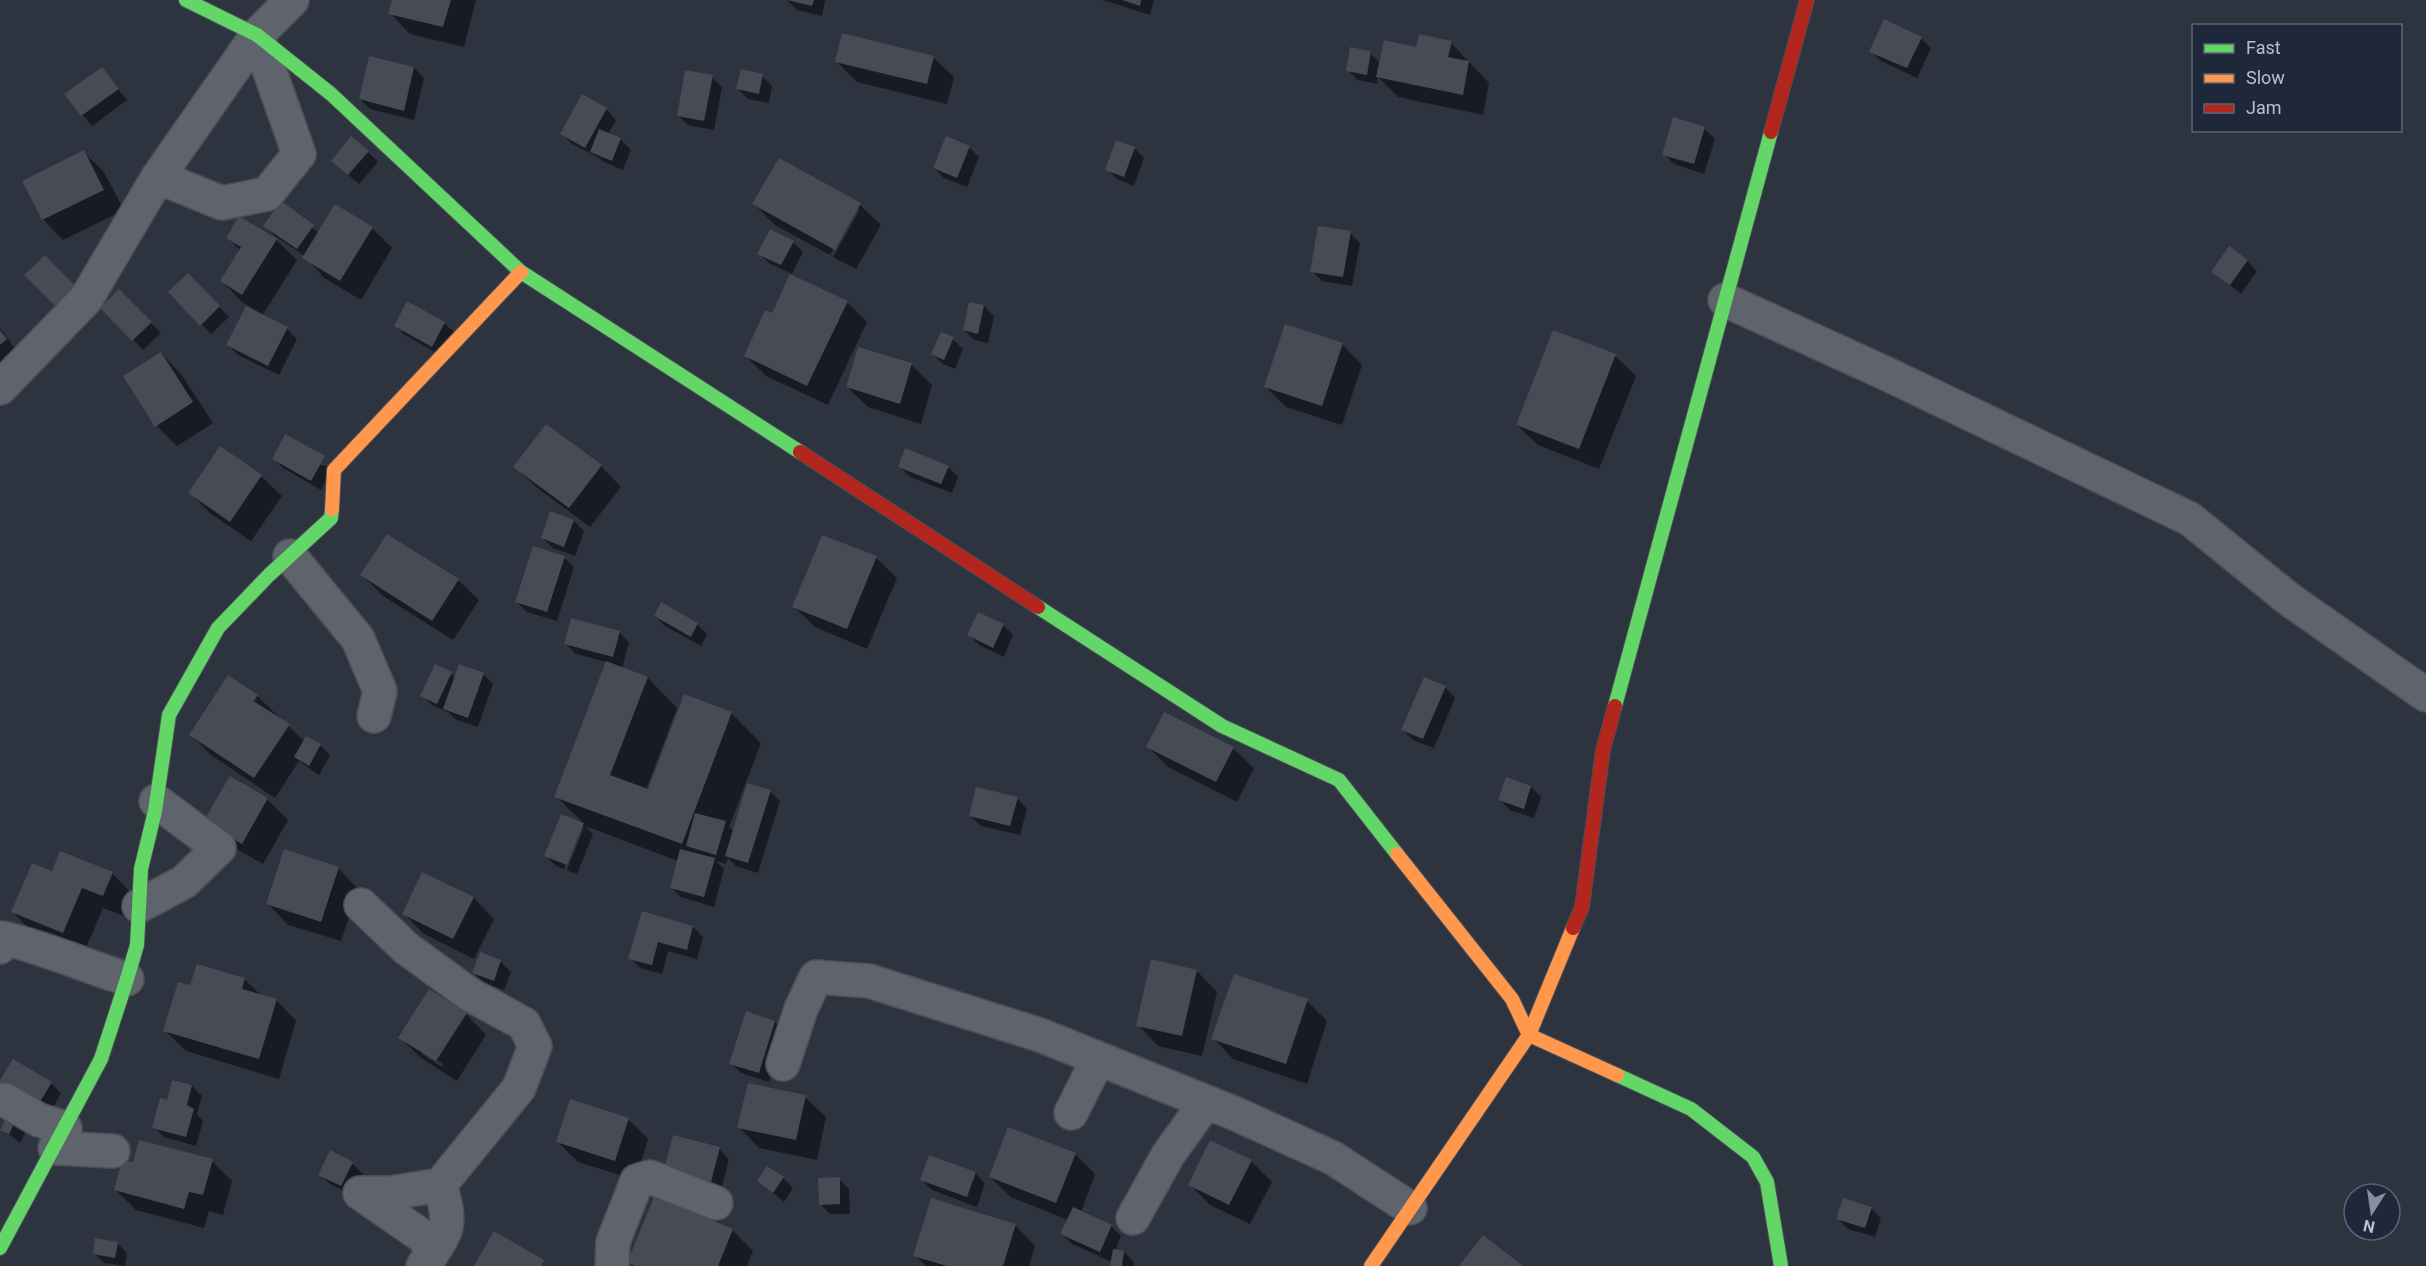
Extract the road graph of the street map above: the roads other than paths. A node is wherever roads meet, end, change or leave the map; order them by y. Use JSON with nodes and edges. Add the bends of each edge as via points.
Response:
{"nodes":[{"id":1,"x":186,"y":0,"type":"edge"},
{"id":2,"x":292,"y":0,"type":"edge"},
{"id":3,"x":1807,"y":0,"type":"edge"},
{"id":4,"x":256,"y":35,"type":"junction"},
{"id":5,"x":158,"y":177,"type":"junction"},
{"id":6,"x":521,"y":272,"type":"junction"},
{"id":7,"x":1725,"y":300,"type":"junction"},
{"id":8,"x":0,"y":388,"type":"edge"},
{"id":9,"x":290,"y":556,"type":"junction"},
{"id":10,"x":2426,"y":695,"type":"edge"},
{"id":11,"x":374,"y":716,"type":"dead end"},
{"id":12,"x":156,"y":801,"type":"junction"},
{"id":13,"x":361,"y":905,"type":"dead end"},
{"id":14,"x":139,"y":906,"type":"junction"},
{"id":15,"x":0,"y":947,"type":"edge"},
{"id":16,"x":127,"y":980,"type":"junction"},
{"id":17,"x":1529,"y":1035,"type":"junction"},
{"id":18,"x":1098,"y":1059,"type":"junction"},
{"id":19,"x":783,"y":1064,"type":"dead end"},
{"id":20,"x":4,"y":1100,"type":"dead end"},
{"id":21,"x":1206,"y":1102,"type":"junction"},
{"id":22,"x":1071,"y":1113,"type":"dead end"},
{"id":23,"x":60,"y":1138,"type":"junction"},
{"id":24,"x":113,"y":1151,"type":"dead end"},
{"id":25,"x":440,"y":1185,"type":"junction"},
{"id":26,"x":716,"y":1203,"type":"dead end"},
{"id":27,"x":1410,"y":1208,"type":"junction"},
{"id":28,"x":1133,"y":1218,"type":"dead end"},
{"id":29,"x":0,"y":1248,"type":"edge"},
{"id":30,"x":428,"y":1260,"type":"edge"},
{"id":31,"x":612,"y":1266,"type":"edge"},
{"id":32,"x":1371,"y":1266,"type":"edge"},
{"id":33,"x":1781,"y":1266,"type":"edge"}],
"edges":[{"from":1,"to":4,"type":"street"},
{"from":2,"to":4,"type":"street"},
{"from":3,"to":7,"type":"street"},
{"from":4,"to":5,"type":"street"},
{"from":4,"to":5,"type":"street","via":[[299,154],[267,194],[222,203]]},
{"from":4,"to":6,"type":"street","via":[[331,93]]},
{"from":5,"to":8,"type":"street","via":[[86,299]]},
{"from":6,"to":9,"type":"street","via":[[334,470],[331,518]]},
{"from":6,"to":17,"type":"street","via":[[1222,726],[1339,780],[1512,999]]},
{"from":7,"to":10,"type":"street","via":[[2190,519],[2290,600]]},
{"from":7,"to":17,"type":"street","via":[[1603,750],[1582,907]]},
{"from":9,"to":11,"type":"street","via":[[358,639],[381,691]]},
{"from":9,"to":12,"type":"street","via":[[219,628],[169,715]]},
{"from":12,"to":14,"type":"street","via":[[141,869]]},
{"from":12,"to":14,"type":"street","via":[[219,848],[184,882]]},
{"from":13,"to":25,"type":"street","via":[[406,948],[469,994],[524,1024],[535,1046],[519,1088]]},
{"from":14,"to":16,"type":"street","via":[[137,945]]},
{"from":15,"to":16,"type":"street","via":[[3,938],[33,945]]},
{"from":16,"to":23,"type":"street","via":[[101,1059]]},
{"from":17,"to":27,"type":"street"},
{"from":17,"to":33,"type":"street","via":[[1691,1109],[1754,1157],[1767,1182]]},
{"from":18,"to":19,"type":"street","via":[[1040,1035],[869,981],[816,977]]},
{"from":18,"to":21,"type":"street"},
{"from":18,"to":22,"type":"street"},
{"from":20,"to":23,"type":"street","via":[[39,1120]]},
{"from":21,"to":27,"type":"street","via":[[1333,1158]]},
{"from":21,"to":28,"type":"street","via":[[1168,1155]]},
{"from":23,"to":24,"type":"street"},
{"from":23,"to":29,"type":"street"},
{"from":25,"to":30,"type":"street","via":[[448,1212],[447,1230]]},
{"from":25,"to":30,"type":"street","via":[[360,1193],[425,1238]]},
{"from":26,"to":31,"type":"street","via":[[650,1177],[637,1181],[613,1242]]},
{"from":27,"to":32,"type":"street"}]}
